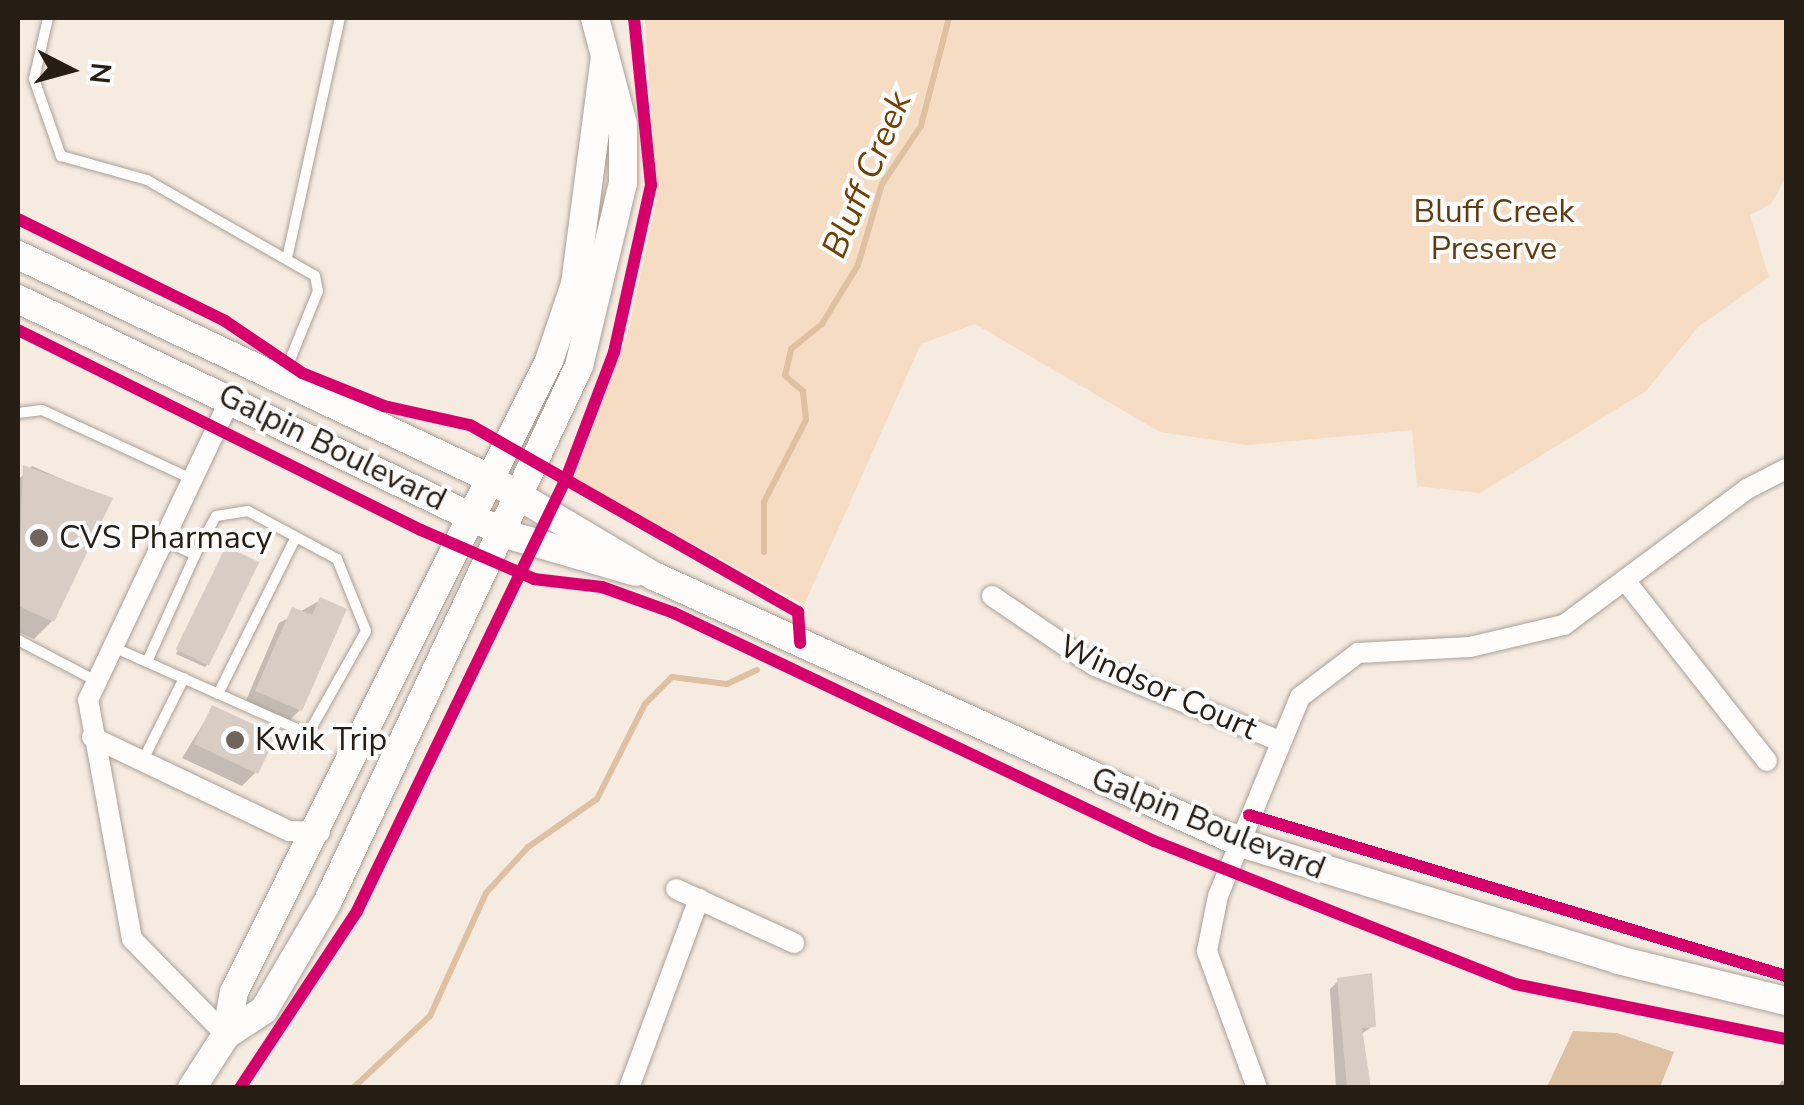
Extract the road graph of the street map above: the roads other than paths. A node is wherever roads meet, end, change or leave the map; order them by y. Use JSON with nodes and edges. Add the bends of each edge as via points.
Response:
{"nodes":[{"id":1,"x":48,"y":18,"type":"edge"},
{"id":2,"x":340,"y":18,"type":"edge"},
{"id":3,"x":596,"y":18,"type":"edge"},
{"id":4,"x":604,"y":57,"type":"junction"},
{"id":5,"x":288,"y":254,"type":"junction"},
{"id":6,"x":18,"y":255,"type":"edge"},
{"id":7,"x":18,"y":299,"type":"edge"},
{"id":8,"x":282,"y":378,"type":"junction"},
{"id":9,"x":230,"y":398,"type":"junction"},
{"id":10,"x":18,"y":413,"type":"edge"},
{"id":11,"x":1786,"y":470,"type":"edge"},
{"id":12,"x":486,"y":477,"type":"junction"},
{"id":13,"x":192,"y":479,"type":"junction"},
{"id":14,"x":519,"y":495,"type":"junction"},
{"id":15,"x":467,"y":514,"type":"junction"},
{"id":16,"x":502,"y":532,"type":"junction"},
{"id":17,"x":296,"y":537,"type":"junction"},
{"id":18,"x":163,"y":540,"type":"junction"},
{"id":19,"x":195,"y":556,"type":"junction"},
{"id":20,"x":654,"y":576,"type":"junction"},
{"id":21,"x":1628,"y":584,"type":"junction"},
{"id":22,"x":992,"y":596,"type":"dead end"},
{"id":23,"x":18,"y":640,"type":"edge"},
{"id":24,"x":113,"y":647,"type":"junction"},
{"id":25,"x":146,"y":662,"type":"junction"},
{"id":26,"x":184,"y":678,"type":"junction"},
{"id":27,"x":96,"y":682,"type":"junction"},
{"id":28,"x":218,"y":694,"type":"junction"},
{"id":29,"x":92,"y":737,"type":"junction"},
{"id":30,"x":1278,"y":740,"type":"junction"},
{"id":31,"x":142,"y":762,"type":"junction"},
{"id":32,"x":1768,"y":762,"type":"dead end"},
{"id":33,"x":320,"y":832,"type":"junction"},
{"id":34,"x":1241,"y":843,"type":"junction"},
{"id":35,"x":676,"y":888,"type":"dead end"},
{"id":36,"x":700,"y":899,"type":"junction"},
{"id":37,"x":794,"y":943,"type":"dead end"},
{"id":38,"x":1786,"y":1002,"type":"edge"},
{"id":39,"x":226,"y":1035,"type":"junction"},
{"id":40,"x":192,"y":1088,"type":"edge"},
{"id":41,"x":629,"y":1088,"type":"edge"},
{"id":42,"x":1258,"y":1088,"type":"edge"}],
"edges":[{"from":1,"to":5,"type":"lane","via":[[34,79],[61,156],[147,180]]},
{"from":2,"to":5,"type":"lane"},
{"from":3,"to":4,"type":"street"},
{"from":4,"to":12,"type":"street","via":[[575,284],[549,362]]},
{"from":4,"to":14,"type":"street","via":[[623,124],[616,235],[579,366]]},
{"from":5,"to":8,"type":"lane","via":[[315,276],[318,292]]},
{"from":6,"to":8,"type":"street","name":"Galpin Boulevard"},
{"from":7,"to":9,"type":"street","name":"Galpin Boulevard"},
{"from":8,"to":12,"type":"street","name":"Galpin Boulevard"},
{"from":9,"to":13,"type":"street"},
{"from":9,"to":15,"type":"street","name":"Galpin Boulevard"},
{"from":10,"to":13,"type":"lane","via":[[42,410]]},
{"from":11,"to":21,"type":"street","via":[[1715,511]]},
{"from":12,"to":14,"type":"street","name":"Galpin Boulevard"},
{"from":12,"to":15,"type":"street"},
{"from":13,"to":18,"type":"street"},
{"from":14,"to":16,"type":"street"},
{"from":14,"to":20,"type":"street","name":"Galpin Boulevard"},
{"from":15,"to":16,"type":"street","name":"Galpin Boulevard"},
{"from":15,"to":33,"type":"street"},
{"from":16,"to":20,"type":"street","name":"Galpin Boulevard"},
{"from":16,"to":39,"type":"street","via":[[327,904],[264,1010]]},
{"from":17,"to":19,"type":"lane","via":[[227,508]]},
{"from":17,"to":28,"type":"lane"},
{"from":17,"to":28,"type":"lane","via":[[336,559],[366,631],[308,734]]},
{"from":18,"to":19,"type":"lane"},
{"from":18,"to":24,"type":"street"},
{"from":19,"to":25,"type":"lane"},
{"from":20,"to":34,"type":"street","name":"Galpin Boulevard"},
{"from":21,"to":30,"type":"street","via":[[1530,636],[1358,654],[1316,679]]},
{"from":21,"to":32,"type":"street"},
{"from":22,"to":30,"type":"street","name":"Windsor Court","via":[[1095,666]]},
{"from":23,"to":27,"type":"lane"},
{"from":24,"to":25,"type":"lane"},
{"from":24,"to":27,"type":"street"},
{"from":25,"to":26,"type":"lane"},
{"from":26,"to":28,"type":"lane"},
{"from":26,"to":31,"type":"lane"},
{"from":27,"to":29,"type":"street"},
{"from":29,"to":31,"type":"street"},
{"from":29,"to":39,"type":"street","via":[[132,938]]},
{"from":30,"to":34,"type":"street"},
{"from":31,"to":33,"type":"street","via":[[289,831]]},
{"from":33,"to":39,"type":"street","via":[[234,992]]},
{"from":34,"to":38,"type":"street","name":"Galpin Boulevard","via":[[1618,960]]},
{"from":34,"to":42,"type":"street","via":[[1207,951]]},
{"from":35,"to":36,"type":"street"},
{"from":36,"to":37,"type":"street"},
{"from":36,"to":41,"type":"street"},
{"from":39,"to":40,"type":"street"}]}
